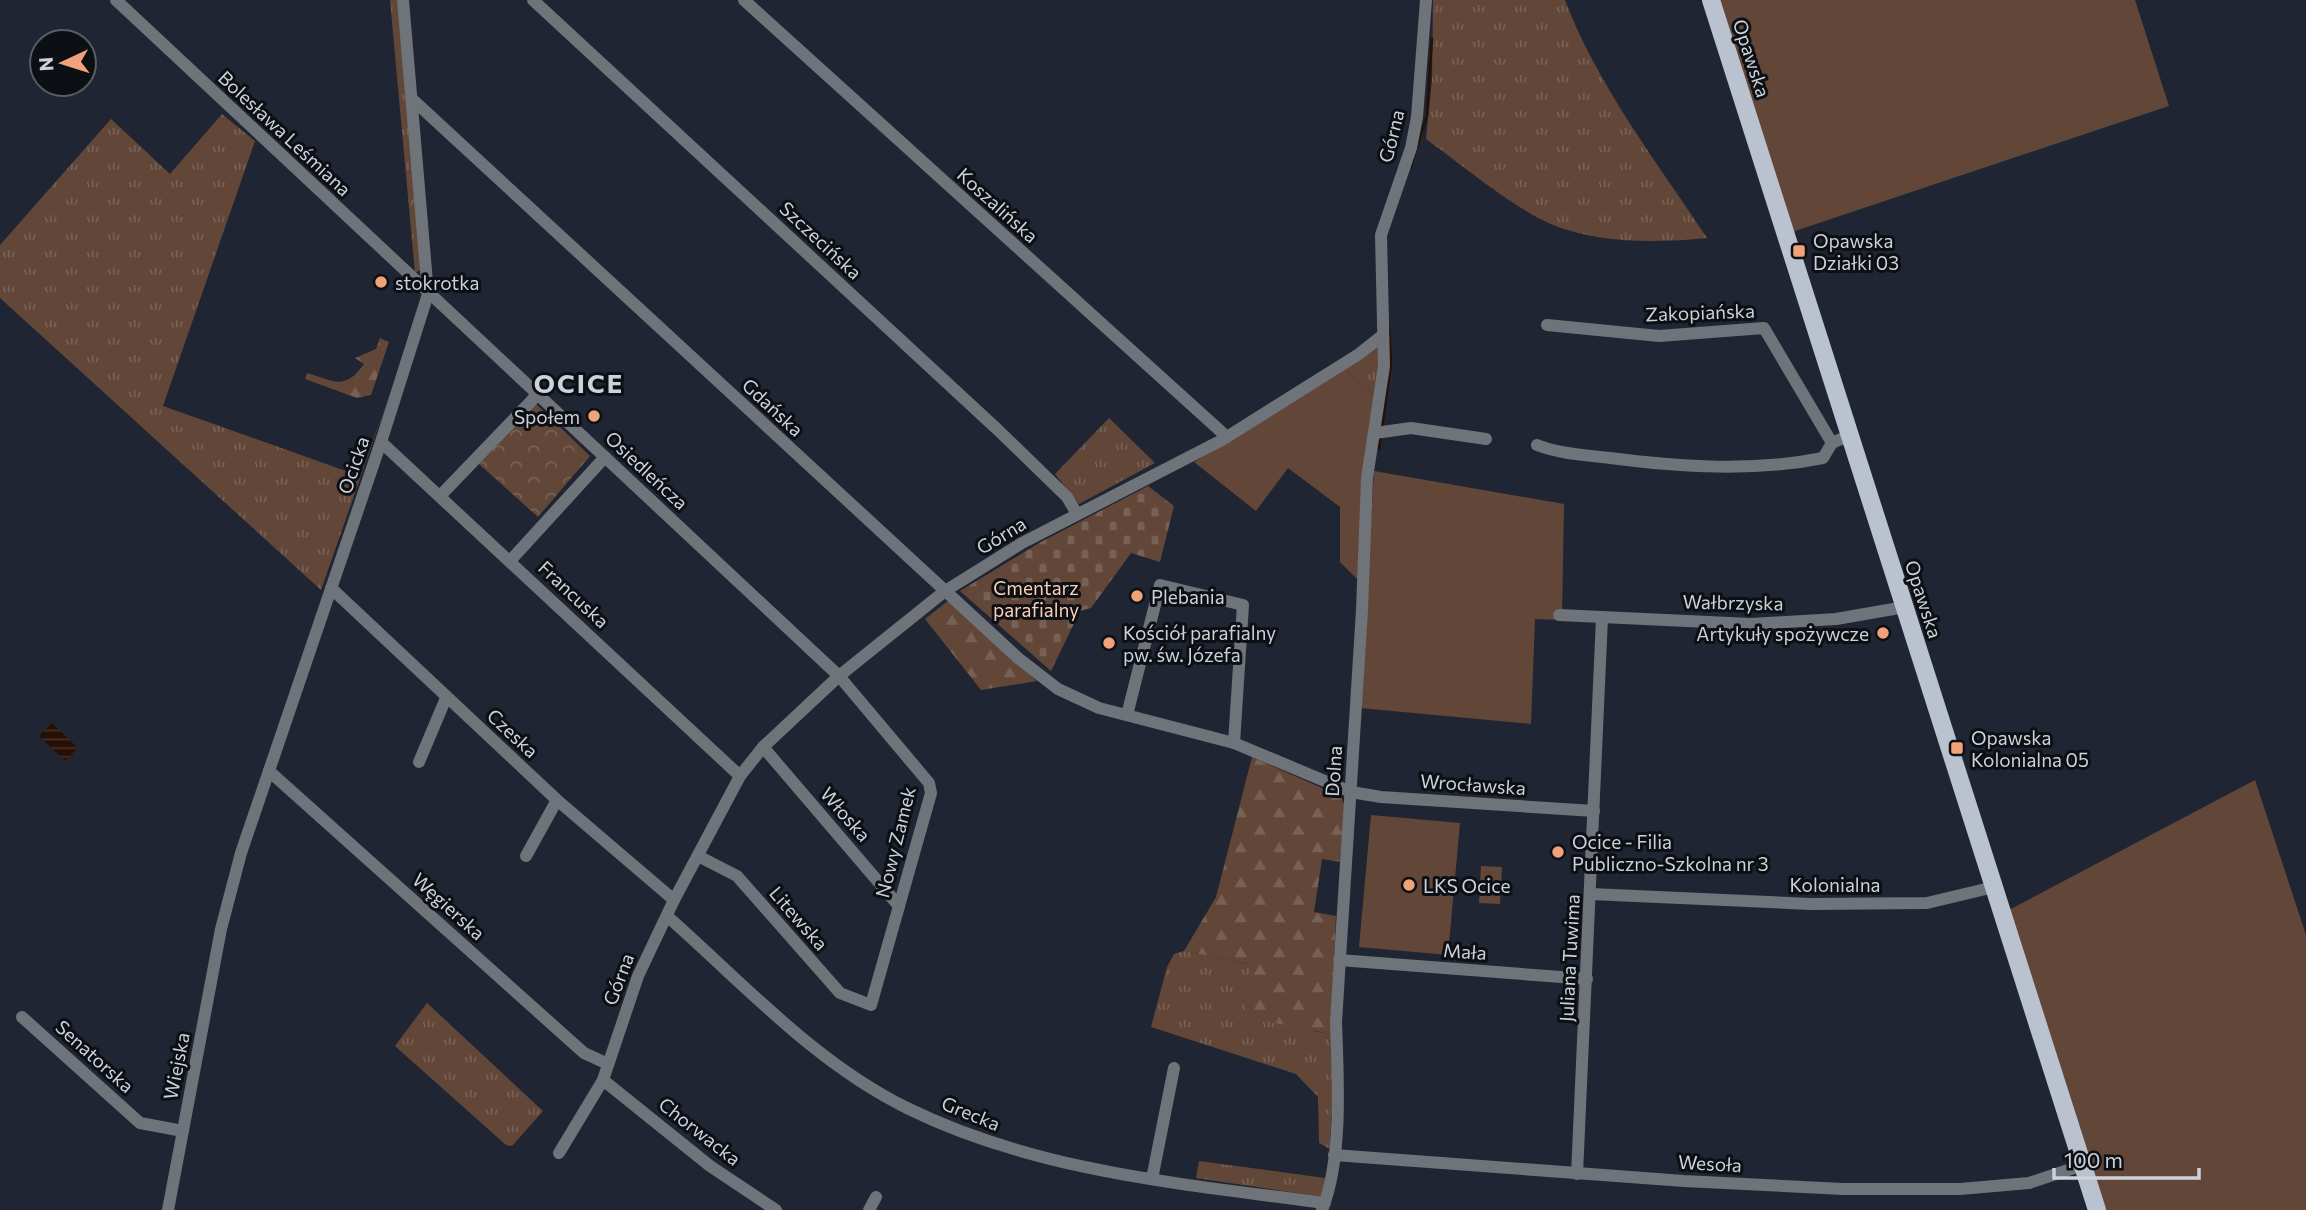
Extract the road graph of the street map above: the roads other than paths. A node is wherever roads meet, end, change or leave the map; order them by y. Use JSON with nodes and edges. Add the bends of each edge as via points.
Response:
{"nodes":[{"id":1,"x":116,"y":0,"type":"edge"},
{"id":2,"x":402,"y":0,"type":"edge"},
{"id":3,"x":533,"y":0,"type":"edge"},
{"id":4,"x":744,"y":0,"type":"edge"},
{"id":5,"x":1426,"y":0,"type":"edge"},
{"id":6,"x":1711,"y":0,"type":"edge"},
{"id":7,"x":412,"y":99,"type":"junction"},
{"id":8,"x":428,"y":294,"type":"junction"},
{"id":9,"x":1547,"y":325,"type":"dead end"},
{"id":10,"x":1382,"y":335,"type":"junction"},
{"id":11,"x":538,"y":394,"type":"junction"},
{"id":12,"x":1380,"y":432,"type":"junction"},
{"id":13,"x":1850,"y":435,"type":"junction"},
{"id":14,"x":1227,"y":438,"type":"junction"},
{"id":15,"x":1486,"y":439,"type":"dead end"},
{"id":16,"x":381,"y":442,"type":"junction"},
{"id":17,"x":1832,"y":443,"type":"junction"},
{"id":18,"x":1537,"y":445,"type":"dead end"},
{"id":19,"x":605,"y":457,"type":"junction"},
{"id":20,"x":440,"y":496,"type":"junction"},
{"id":21,"x":1077,"y":514,"type":"junction"},
{"id":22,"x":510,"y":561,"type":"junction"},
{"id":23,"x":331,"y":588,"type":"junction"},
{"id":24,"x":946,"y":591,"type":"junction"},
{"id":25,"x":1905,"y":607,"type":"junction"},
{"id":26,"x":1559,"y":615,"type":"dead end"},
{"id":27,"x":1601,"y":618,"type":"junction"},
{"id":28,"x":839,"y":676,"type":"junction"},
{"id":29,"x":446,"y":698,"type":"junction"},
{"id":30,"x":1127,"y":715,"type":"junction"},
{"id":31,"x":1234,"y":743,"type":"junction"},
{"id":32,"x":763,"y":747,"type":"junction"},
{"id":33,"x":419,"y":762,"type":"dead end"},
{"id":34,"x":269,"y":771,"type":"junction"},
{"id":35,"x":740,"y":776,"type":"junction"},
{"id":36,"x":1351,"y":792,"type":"junction"},
{"id":37,"x":556,"y":800,"type":"junction"},
{"id":38,"x":1594,"y":811,"type":"junction"},
{"id":39,"x":526,"y":856,"type":"dead end"},
{"id":40,"x":698,"y":856,"type":"junction"},
{"id":41,"x":1994,"y":887,"type":"junction"},
{"id":42,"x":1591,"y":894,"type":"junction"},
{"id":43,"x":674,"y":900,"type":"junction"},
{"id":44,"x":899,"y":906,"type":"junction"},
{"id":45,"x":667,"y":916,"type":"junction"},
{"id":46,"x":221,"y":929,"type":"joint"},
{"id":47,"x":1339,"y":960,"type":"junction"},
{"id":48,"x":1587,"y":979,"type":"junction"},
{"id":49,"x":871,"y":1005,"type":"joint"},
{"id":50,"x":22,"y":1017,"type":"dead end"},
{"id":51,"x":608,"y":1064,"type":"junction"},
{"id":52,"x":1174,"y":1068,"type":"dead end"},
{"id":53,"x":603,"y":1080,"type":"junction"},
{"id":54,"x":183,"y":1131,"type":"junction"},
{"id":55,"x":559,"y":1153,"type":"dead end"},
{"id":56,"x":1334,"y":1155,"type":"junction"},
{"id":57,"x":2082,"y":1166,"type":"junction"},
{"id":58,"x":1577,"y":1174,"type":"junction"},
{"id":59,"x":1152,"y":1179,"type":"junction"},
{"id":60,"x":876,"y":1197,"type":"dead end"},
{"id":61,"x":1323,"y":1206,"type":"edge"},
{"id":62,"x":168,"y":1210,"type":"edge"},
{"id":63,"x":775,"y":1210,"type":"edge"},
{"id":64,"x":869,"y":1210,"type":"edge"},
{"id":65,"x":2097,"y":1210,"type":"edge"}],
"edges":[{"from":1,"to":8,"type":"street","name":"Bolesława Leśmiana"},
{"from":2,"to":7,"type":"street","name":"Ocicka"},
{"from":3,"to":21,"type":"street","name":"Szczecińska","via":[[998,430],[1067,497]]},
{"from":4,"to":14,"type":"street","name":"Koszalińska"},
{"from":5,"to":10,"type":"street","name":"Górna","via":[[1417,117],[1381,235]]},
{"from":6,"to":13,"type":"main road","name":"Opawska"},
{"from":7,"to":8,"type":"street","name":"Ocicka"},
{"from":7,"to":24,"type":"street","name":"Gdańska"},
{"from":8,"to":11,"type":"street","name":"Osiedleńcza"},
{"from":8,"to":16,"type":"street","name":"Ocicka"},
{"from":9,"to":17,"type":"street","name":"Zakopiańska","via":[[1660,336],[1764,328]]},
{"from":10,"to":12,"type":"street","name":"Dolna"},
{"from":10,"to":14,"type":"street","name":"Górna"},
{"from":11,"to":19,"type":"street","name":"Osiedleńcza"},
{"from":11,"to":20,"type":"street"},
{"from":12,"to":15,"type":"street","via":[[1411,428]]},
{"from":12,"to":36,"type":"street","name":"Dolna","via":[[1367,478]]},
{"from":13,"to":17,"type":"street"},
{"from":13,"to":25,"type":"main road","name":"Opawska"},
{"from":14,"to":21,"type":"street","name":"Górna"},
{"from":16,"to":20,"type":"street","name":"Francuska"},
{"from":16,"to":23,"type":"street","name":"Ocicka"},
{"from":17,"to":18,"type":"street","via":[[1823,458],[1783,466],[1661,464]]},
{"from":19,"to":22,"type":"street"},
{"from":19,"to":28,"type":"street","name":"Osiedleńcza"},
{"from":20,"to":22,"type":"street","name":"Francuska"},
{"from":21,"to":24,"type":"street","name":"Górna"},
{"from":22,"to":35,"type":"street","name":"Francuska"},
{"from":23,"to":29,"type":"street","name":"Czeska"},
{"from":23,"to":34,"type":"street","name":"Ocicka"},
{"from":24,"to":28,"type":"street","name":"Górna"},
{"from":24,"to":30,"type":"street","name":"Gdańska","via":[[1059,689]]},
{"from":25,"to":27,"type":"street","name":"Wałbrzyska","via":[[1836,619],[1751,624]]},
{"from":25,"to":41,"type":"main road","name":"Opawska"},
{"from":26,"to":27,"type":"street","name":"Wałbrzyska"},
{"from":27,"to":38,"type":"street","name":"Juliana Tuwima"},
{"from":28,"to":32,"type":"street","name":"Górna"},
{"from":28,"to":44,"type":"street","name":"Nowy Zamek","via":[[929,783],[931,793]]},
{"from":29,"to":33,"type":"street"},
{"from":29,"to":37,"type":"street","name":"Czeska"},
{"from":30,"to":31,"type":"street","name":"Gdańska"},
{"from":30,"to":31,"type":"street","via":[[1160,585],[1243,605]]},
{"from":31,"to":36,"type":"street","name":"Gdańska"},
{"from":32,"to":35,"type":"street","name":"Górna"},
{"from":32,"to":44,"type":"street","name":"Włoska"},
{"from":34,"to":46,"type":"street","name":"Ocicka"},
{"from":34,"to":51,"type":"street","name":"Węgierska","via":[[584,1053]]},
{"from":35,"to":40,"type":"street","name":"Górna"},
{"from":36,"to":38,"type":"street","name":"Wrocławska"},
{"from":36,"to":47,"type":"street","name":"Dolna"},
{"from":37,"to":39,"type":"street"},
{"from":37,"to":43,"type":"street","name":"Czeska"},
{"from":38,"to":42,"type":"street","name":"Juliana Tuwima"},
{"from":40,"to":43,"type":"street","name":"Górna"},
{"from":40,"to":49,"type":"street","name":"Litewska","via":[[737,876],[840,993]]},
{"from":41,"to":42,"type":"street","name":"Kolonialna","via":[[1927,903],[1811,904]]},
{"from":41,"to":57,"type":"main road","name":"Opawska"},
{"from":42,"to":48,"type":"street","name":"Juliana Tuwima"},
{"from":43,"to":45,"type":"street","name":"Górna"},
{"from":44,"to":49,"type":"street","name":"Nowy Zamek"},
{"from":45,"to":51,"type":"street","name":"Górna","via":[[638,976]]},
{"from":45,"to":59,"type":"street","name":"Grecka","via":[[821,1053],[905,1107],[992,1144]]},
{"from":46,"to":54,"type":"street","name":"Wiejska"},
{"from":47,"to":48,"type":"street","name":"Mała"},
{"from":47,"to":56,"type":"street","name":"Dolna"},
{"from":48,"to":58,"type":"street","name":"Juliana Tuwima"},
{"from":50,"to":54,"type":"street","name":"Senatorska","via":[[140,1123]]},
{"from":51,"to":53,"type":"street","name":"Górna"},
{"from":52,"to":59,"type":"street"},
{"from":53,"to":55,"type":"street","name":"Górna"},
{"from":53,"to":63,"type":"street","name":"Chorwacka","via":[[710,1166]]},
{"from":54,"to":62,"type":"street","name":"Wiejska"},
{"from":56,"to":58,"type":"street","name":"Wesoła"},
{"from":56,"to":61,"type":"street","name":"Dolna"},
{"from":57,"to":58,"type":"street","name":"Wesoła","via":[[2029,1183],[1960,1189],[1829,1189]]},
{"from":57,"to":65,"type":"main road","name":"Opawska"},
{"from":59,"to":61,"type":"street","name":"Grecka"},
{"from":60,"to":64,"type":"street"}]}
